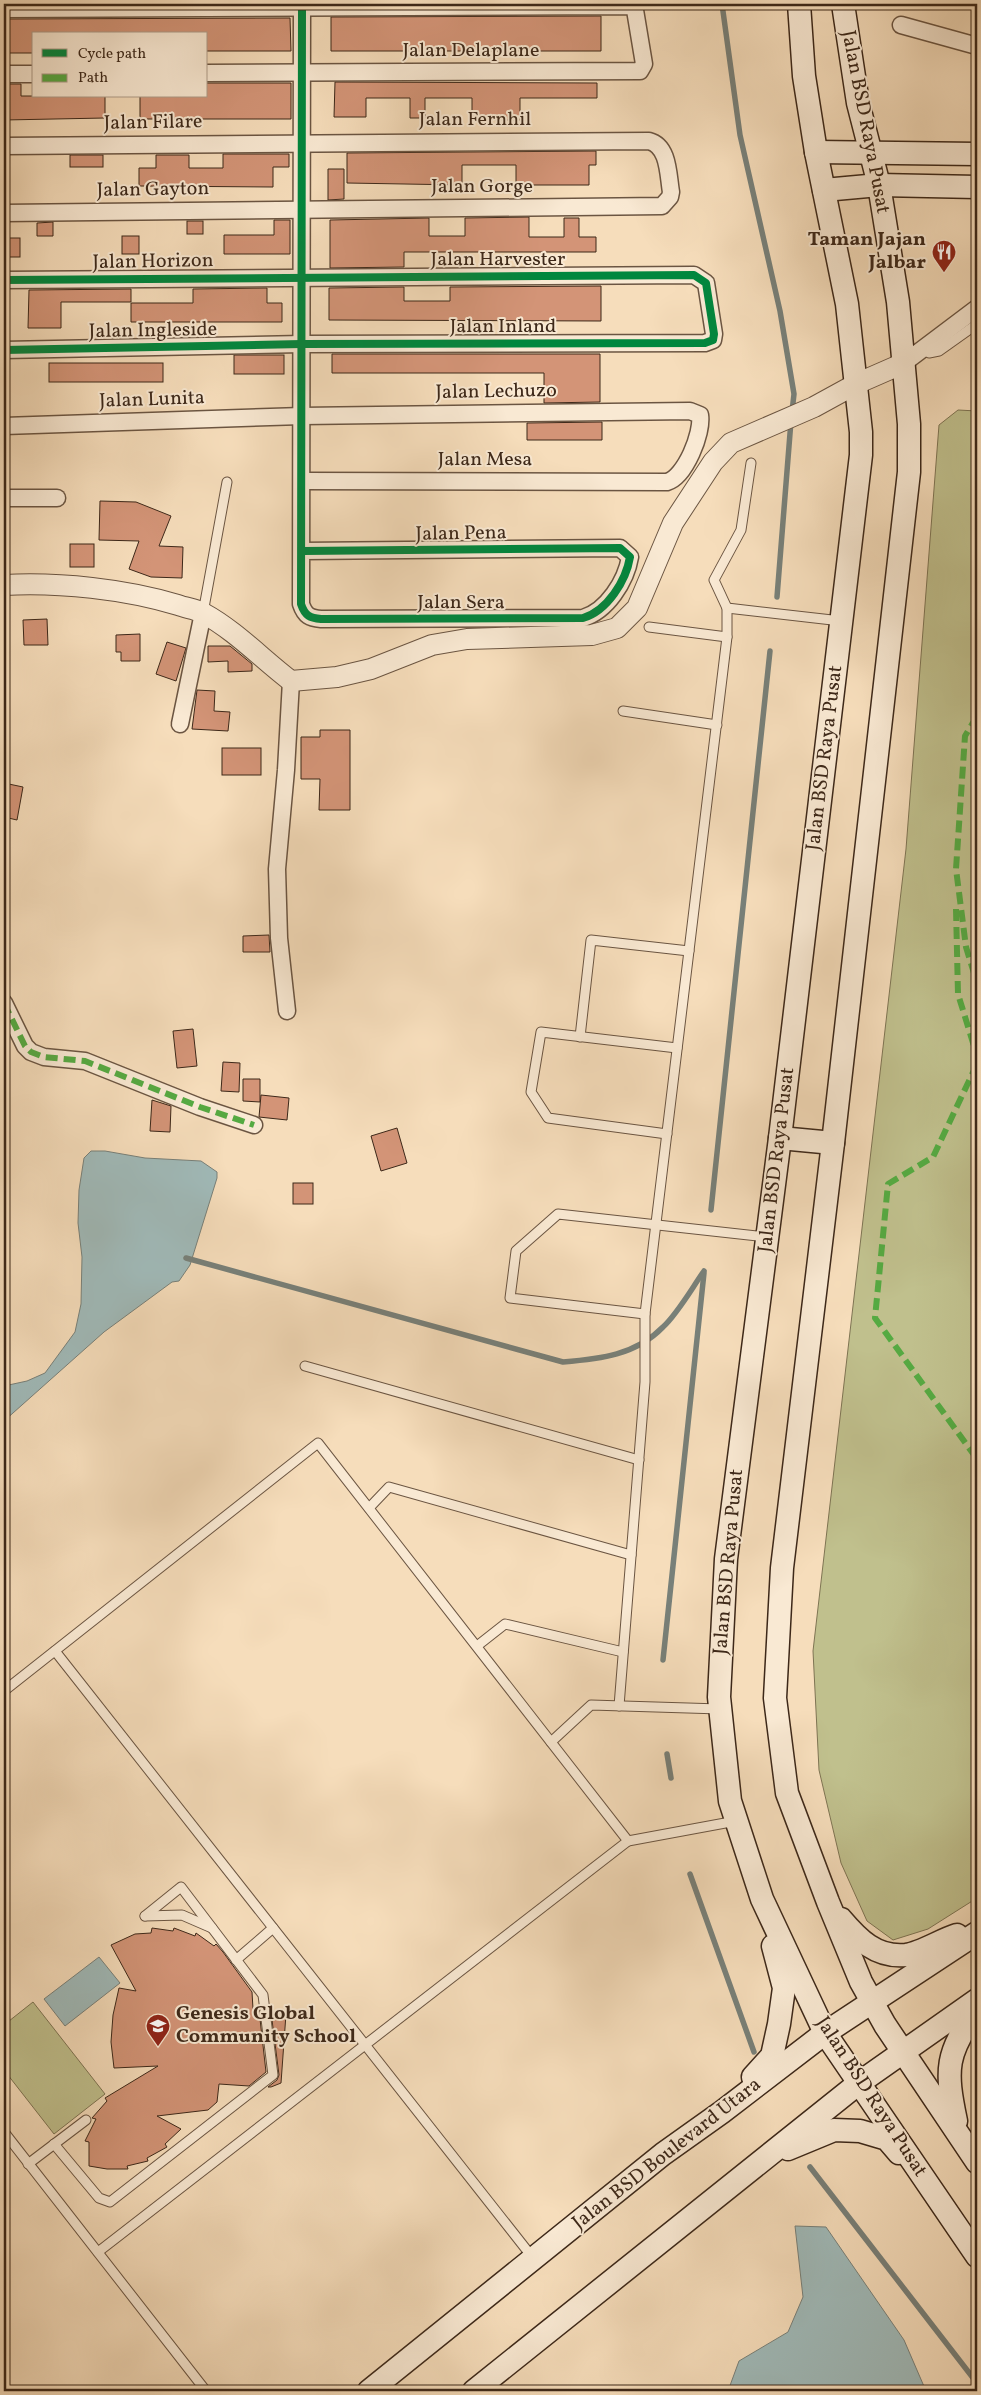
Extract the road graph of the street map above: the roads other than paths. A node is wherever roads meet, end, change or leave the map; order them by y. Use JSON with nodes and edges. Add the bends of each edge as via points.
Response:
{"nodes":[{"id":1,"x":799,"y":4,"type":"edge"},
{"id":2,"x":843,"y":4,"type":"edge"},
{"id":3,"x":302,"y":6,"type":"edge"},
{"id":4,"x":4,"y":9,"type":"edge"},
{"id":5,"x":901,"y":25,"type":"dead end"},
{"id":6,"x":977,"y":46,"type":"edge"},
{"id":7,"x":302,"y":73,"type":"junction"},
{"id":8,"x":4,"y":74,"type":"edge"},
{"id":9,"x":32,"y":74,"type":"edge"},
{"id":10,"x":208,"y":74,"type":"edge"},
{"id":11,"x":302,"y":143,"type":"junction"},
{"id":12,"x":4,"y":146,"type":"edge"},
{"id":13,"x":870,"y":151,"type":"junction"},
{"id":14,"x":816,"y":152,"type":"junction"},
{"id":15,"x":977,"y":154,"type":"edge"},
{"id":16,"x":879,"y":185,"type":"junction"},
{"id":17,"x":977,"y":186,"type":"edge"},
{"id":18,"x":824,"y":190,"type":"junction"},
{"id":19,"x":662,"y":206,"type":"joint"},
{"id":20,"x":302,"y":209,"type":"junction"},
{"id":21,"x":4,"y":213,"type":"edge"},
{"id":22,"x":302,"y":277,"type":"junction"},
{"id":23,"x":4,"y":280,"type":"edge"},
{"id":24,"x":977,"y":308,"type":"edge"},
{"id":25,"x":977,"y":324,"type":"edge"},
{"id":26,"x":302,"y":344,"type":"junction"},
{"id":27,"x":705,"y":344,"type":"joint"},
{"id":28,"x":923,"y":349,"type":"junction"},
{"id":29,"x":4,"y":350,"type":"edge"},
{"id":30,"x":904,"y":363,"type":"junction"},
{"id":31,"x":856,"y":384,"type":"junction"},
{"id":32,"x":302,"y":416,"type":"junction"},
{"id":33,"x":4,"y":426,"type":"edge"},
{"id":34,"x":751,"y":463,"type":"dead end"},
{"id":35,"x":302,"y":481,"type":"junction"},
{"id":36,"x":227,"y":482,"type":"dead end"},
{"id":37,"x":667,"y":482,"type":"joint"},
{"id":38,"x":4,"y":498,"type":"edge"},
{"id":39,"x":57,"y":498,"type":"dead end"},
{"id":40,"x":302,"y":551,"type":"junction"},
{"id":41,"x":4,"y":585,"type":"edge"},
{"id":42,"x":727,"y":608,"type":"junction"},
{"id":43,"x":599,"y":611,"type":"joint"},
{"id":44,"x":203,"y":613,"type":"junction"},
{"id":45,"x":841,"y":621,"type":"junction"},
{"id":46,"x":649,"y":627,"type":"dead end"},
{"id":47,"x":727,"y":637,"type":"junction"},
{"id":48,"x":291,"y":681,"type":"junction"},
{"id":49,"x":624,"y":711,"type":"dead end"},
{"id":50,"x":180,"y":724,"type":"dead end"},
{"id":51,"x":716,"y":725,"type":"junction"},
{"id":52,"x":689,"y":951,"type":"junction"},
{"id":53,"x":4,"y":1003,"type":"edge"},
{"id":54,"x":287,"y":1011,"type":"dead end"},
{"id":55,"x":580,"y":1037,"type":"junction"},
{"id":56,"x":677,"y":1048,"type":"junction"},
{"id":57,"x":254,"y":1125,"type":"dead end"},
{"id":58,"x":667,"y":1134,"type":"junction"},
{"id":59,"x":780,"y":1138,"type":"junction"},
{"id":60,"x":833,"y":1143,"type":"junction"},
{"id":61,"x":656,"y":1225,"type":"junction"},
{"id":62,"x":767,"y":1237,"type":"junction"},
{"id":63,"x":645,"y":1314,"type":"junction"},
{"id":64,"x":305,"y":1366,"type":"dead end"},
{"id":65,"x":639,"y":1460,"type":"junction"},
{"id":66,"x":369,"y":1508,"type":"junction"},
{"id":67,"x":631,"y":1555,"type":"junction"},
{"id":68,"x":477,"y":1646,"type":"junction"},
{"id":69,"x":55,"y":1651,"type":"junction"},
{"id":70,"x":624,"y":1652,"type":"junction"},
{"id":71,"x":4,"y":1691,"type":"edge"},
{"id":72,"x":619,"y":1706,"type":"junction"},
{"id":73,"x":720,"y":1709,"type":"junction"},
{"id":74,"x":552,"y":1742,"type":"junction"},
{"id":75,"x":737,"y":1821,"type":"junction"},
{"id":76,"x":628,"y":1841,"type":"junction"},
{"id":77,"x":762,"y":1899,"type":"junction"},
{"id":78,"x":828,"y":1902,"type":"junction"},
{"id":79,"x":212,"y":1928,"type":"junction"},
{"id":80,"x":274,"y":1928,"type":"junction"},
{"id":81,"x":977,"y":1929,"type":"edge"},
{"id":82,"x":977,"y":1933,"type":"edge"},
{"id":83,"x":236,"y":1960,"type":"junction"},
{"id":84,"x":977,"y":2000,"type":"edge"},
{"id":85,"x":871,"y":2002,"type":"junction"},
{"id":86,"x":977,"y":2010,"type":"edge"},
{"id":87,"x":825,"y":2033,"type":"junction"},
{"id":88,"x":365,"y":2045,"type":"junction"},
{"id":89,"x":904,"y":2052,"type":"junction"},
{"id":90,"x":859,"y":2083,"type":"junction"},
{"id":91,"x":722,"y":2112,"type":"junction"},
{"id":92,"x":86,"y":2120,"type":"dead end"},
{"id":93,"x":4,"y":2132,"type":"edge"},
{"id":94,"x":959,"y":2134,"type":"junction"},
{"id":95,"x":54,"y":2144,"type":"junction"},
{"id":96,"x":762,"y":2160,"type":"junction"},
{"id":97,"x":977,"y":2162,"type":"edge"},
{"id":98,"x":28,"y":2164,"type":"junction"},
{"id":99,"x":940,"y":2202,"type":"junction"},
{"id":100,"x":98,"y":2252,"type":"junction"},
{"id":101,"x":977,"y":2256,"type":"edge"},
{"id":102,"x":533,"y":2258,"type":"junction"},
{"id":103,"x":206,"y":2391,"type":"edge"},
{"id":104,"x":369,"y":2391,"type":"edge"},
{"id":105,"x":474,"y":2391,"type":"edge"}],
"edges":[{"from":1,"to":14,"type":"main road","name":"Jalan BSD Raya Pusat","via":[[804,76]]},
{"from":2,"to":13,"type":"main road","name":"Jalan BSD Raya Pusat","via":[[858,103]]},
{"from":3,"to":4,"type":"street"},
{"from":3,"to":7,"type":"street"},
{"from":3,"to":7,"type":"street","name":"Jalan Delaplane","via":[[630,6],[635,10],[644,64],[640,71]]},
{"from":5,"to":6,"type":"street"},
{"from":7,"to":10,"type":"street","name":"Jalan Delaplane"},
{"from":7,"to":11,"type":"street"},
{"from":8,"to":9,"type":"street"},
{"from":11,"to":12,"type":"street","name":"Jalan Filare"},
{"from":11,"to":19,"type":"street","name":"Jalan Fernhil","via":[[648,141],[659,145],[664,153],[671,192]]},
{"from":11,"to":20,"type":"street"},
{"from":13,"to":14,"type":"main road"},
{"from":13,"to":15,"type":"main road"},
{"from":13,"to":16,"type":"main road","name":"Jalan BSD Raya Pusat"},
{"from":14,"to":18,"type":"main road","name":"Jalan BSD Raya Pusat"},
{"from":16,"to":17,"type":"main road"},
{"from":16,"to":18,"type":"main road"},
{"from":16,"to":30,"type":"main road","name":"Jalan BSD Raya Pusat","via":[[892,258]]},
{"from":18,"to":31,"type":"main road","name":"Jalan BSD Raya Pusat","via":[[847,304]]},
{"from":19,"to":20,"type":"street","name":"Jalan Gorge"},
{"from":20,"to":21,"type":"street","name":"Jalan Gayton"},
{"from":20,"to":22,"type":"street"},
{"from":22,"to":23,"type":"street","name":"Jalan Horizon"},
{"from":22,"to":26,"type":"street"},
{"from":22,"to":27,"type":"street","name":"Jalan Harvester","via":[[694,275],[706,283],[708,291],[714,334],[712,340]]},
{"from":24,"to":28,"type":"street"},
{"from":25,"to":28,"type":"lane","via":[[939,351],[929,353]]},
{"from":26,"to":27,"type":"street","name":"Jalan Inland"},
{"from":26,"to":29,"type":"street","name":"Jalan Ingleside"},
{"from":26,"to":32,"type":"street"},
{"from":28,"to":30,"type":"street"},
{"from":30,"to":31,"type":"street"},
{"from":30,"to":60,"type":"main road","name":"Jalan BSD Raya Pusat","via":[[909,472]]},
{"from":31,"to":45,"type":"main road","name":"Jalan BSD Raya Pusat","via":[[861,455]]},
{"from":31,"to":48,"type":"street","via":[[814,407],[731,443],[713,462],[673,523],[637,608],[617,628],[592,635],[467,639],[432,645],[370,670],[338,677]]},
{"from":32,"to":33,"type":"street","name":"Jalan Lunita"},
{"from":32,"to":35,"type":"street"},
{"from":32,"to":37,"type":"street","name":"Jalan Lechuzo","via":[[690,411],[700,415],[699,433],[683,470],[678,478]]},
{"from":34,"to":42,"type":"lane","via":[[741,530],[714,580]]},
{"from":35,"to":37,"type":"street","name":"Jalan Mesa"},
{"from":35,"to":40,"type":"street"},
{"from":36,"to":44,"type":"lane"},
{"from":38,"to":39,"type":"street"},
{"from":40,"to":43,"type":"street","name":"Jalan Sera","via":[[301,604],[304,613],[312,618],[562,619],[583,618]]},
{"from":40,"to":43,"type":"street","name":"Jalan Pena","via":[[620,548],[630,557],[628,564],[610,599]]},
{"from":41,"to":44,"type":"street","via":[[31,584],[119,592]]},
{"from":42,"to":45,"type":"lane"},
{"from":42,"to":47,"type":"lane"},
{"from":44,"to":48,"type":"street","via":[[253,648]]},
{"from":44,"to":50,"type":"street"},
{"from":45,"to":59,"type":"main road","name":"Jalan BSD Raya Pusat"},
{"from":46,"to":47,"type":"lane"},
{"from":47,"to":51,"type":"lane"},
{"from":48,"to":54,"type":"street","via":[[277,869],[279,938]]},
{"from":49,"to":51,"type":"lane"},
{"from":51,"to":52,"type":"lane"},
{"from":52,"to":55,"type":"lane","via":[[591,940]]},
{"from":52,"to":56,"type":"lane"},
{"from":53,"to":57,"type":"street","via":[[31,1052],[44,1057],[84,1061]]},
{"from":55,"to":56,"type":"lane"},
{"from":55,"to":58,"type":"lane","via":[[541,1032],[531,1092],[548,1118]]},
{"from":56,"to":58,"type":"lane"},
{"from":58,"to":61,"type":"lane"},
{"from":59,"to":60,"type":"main road"},
{"from":59,"to":62,"type":"main road","name":"Jalan BSD Raya Pusat"},
{"from":60,"to":78,"type":"main road","name":"Jalan BSD Raya Pusat","via":[[782,1568],[775,1698],[787,1793]]},
{"from":61,"to":62,"type":"lane"},
{"from":61,"to":63,"type":"lane"},
{"from":61,"to":63,"type":"lane","via":[[558,1214],[516,1251],[510,1298]]},
{"from":62,"to":73,"type":"main road","name":"Jalan BSD Raya Pusat","via":[[726,1559]]},
{"from":63,"to":65,"type":"lane","via":[[646,1356]]},
{"from":64,"to":65,"type":"lane"},
{"from":65,"to":67,"type":"lane"},
{"from":66,"to":67,"type":"lane","via":[[389,1486]]},
{"from":66,"to":68,"type":"lane"},
{"from":66,"to":69,"type":"lane","via":[[318,1443]]},
{"from":67,"to":70,"type":"lane"},
{"from":68,"to":70,"type":"lane","via":[[505,1624]]},
{"from":68,"to":74,"type":"lane"},
{"from":69,"to":71,"type":"lane"},
{"from":69,"to":80,"type":"lane"},
{"from":70,"to":72,"type":"lane"},
{"from":72,"to":73,"type":"lane"},
{"from":72,"to":74,"type":"lane","via":[[591,1705]]},
{"from":73,"to":75,"type":"main road","name":"Jalan BSD Raya Pusat","via":[[730,1801]]},
{"from":74,"to":76,"type":"lane"},
{"from":75,"to":76,"type":"lane"},
{"from":75,"to":77,"type":"main road","name":"Jalan BSD Raya Pusat"},
{"from":76,"to":88,"type":"lane"},
{"from":77,"to":87,"type":"main road","name":"Jalan BSD Raya Pusat"},
{"from":77,"to":91,"type":"main road","via":[[784,1988],[779,2024],[772,2056]]},
{"from":78,"to":81,"type":"main road","via":[[855,1936],[869,1948],[884,1952],[906,1955]]},
{"from":78,"to":85,"type":"main road","name":"Jalan BSD Raya Pusat"},
{"from":79,"to":79,"type":"lane","via":[[181,1887],[145,1916],[182,1915]]},
{"from":79,"to":83,"type":"lane"},
{"from":80,"to":83,"type":"lane"},
{"from":80,"to":88,"type":"lane"},
{"from":82,"to":85,"type":"main road","name":"Jalan BSD Boulevard Utara"},
{"from":83,"to":95,"type":"lane","via":[[263,1995],[274,2076],[110,2202],[99,2198]]},
{"from":84,"to":89,"type":"main road"},
{"from":85,"to":87,"type":"main road","name":"Jalan BSD Boulevard Utara"},
{"from":85,"to":89,"type":"main road","name":"Jalan BSD Raya Pusat"},
{"from":86,"to":94,"type":"main road","via":[[960,2034],[950,2057],[950,2093]]},
{"from":87,"to":90,"type":"main road","name":"Jalan BSD Raya Pusat"},
{"from":87,"to":91,"type":"main road","name":"Jalan BSD Boulevard Utara"},
{"from":88,"to":100,"type":"lane"},
{"from":88,"to":102,"type":"lane"},
{"from":89,"to":90,"type":"main road"},
{"from":89,"to":94,"type":"main road","name":"Jalan BSD Raya Pusat"},
{"from":90,"to":96,"type":"main road"},
{"from":90,"to":99,"type":"main road","name":"Jalan BSD Raya Pusat"},
{"from":91,"to":102,"type":"main road","name":"Jalan BSD Boulevard Utara","via":[[663,2154]]},
{"from":92,"to":95,"type":"lane"},
{"from":93,"to":98,"type":"lane"},
{"from":94,"to":97,"type":"main road","name":"Jalan BSD Raya Pusat"},
{"from":95,"to":98,"type":"lane"},
{"from":96,"to":99,"type":"main road","via":[[834,2130],[860,2130],[887,2139]]},
{"from":96,"to":105,"type":"main road"},
{"from":98,"to":100,"type":"lane"},
{"from":99,"to":101,"type":"main road","name":"Jalan BSD Raya Pusat"},
{"from":100,"to":103,"type":"lane"},
{"from":102,"to":104,"type":"main road","name":"Jalan BSD Boulevard Utara"}]}
